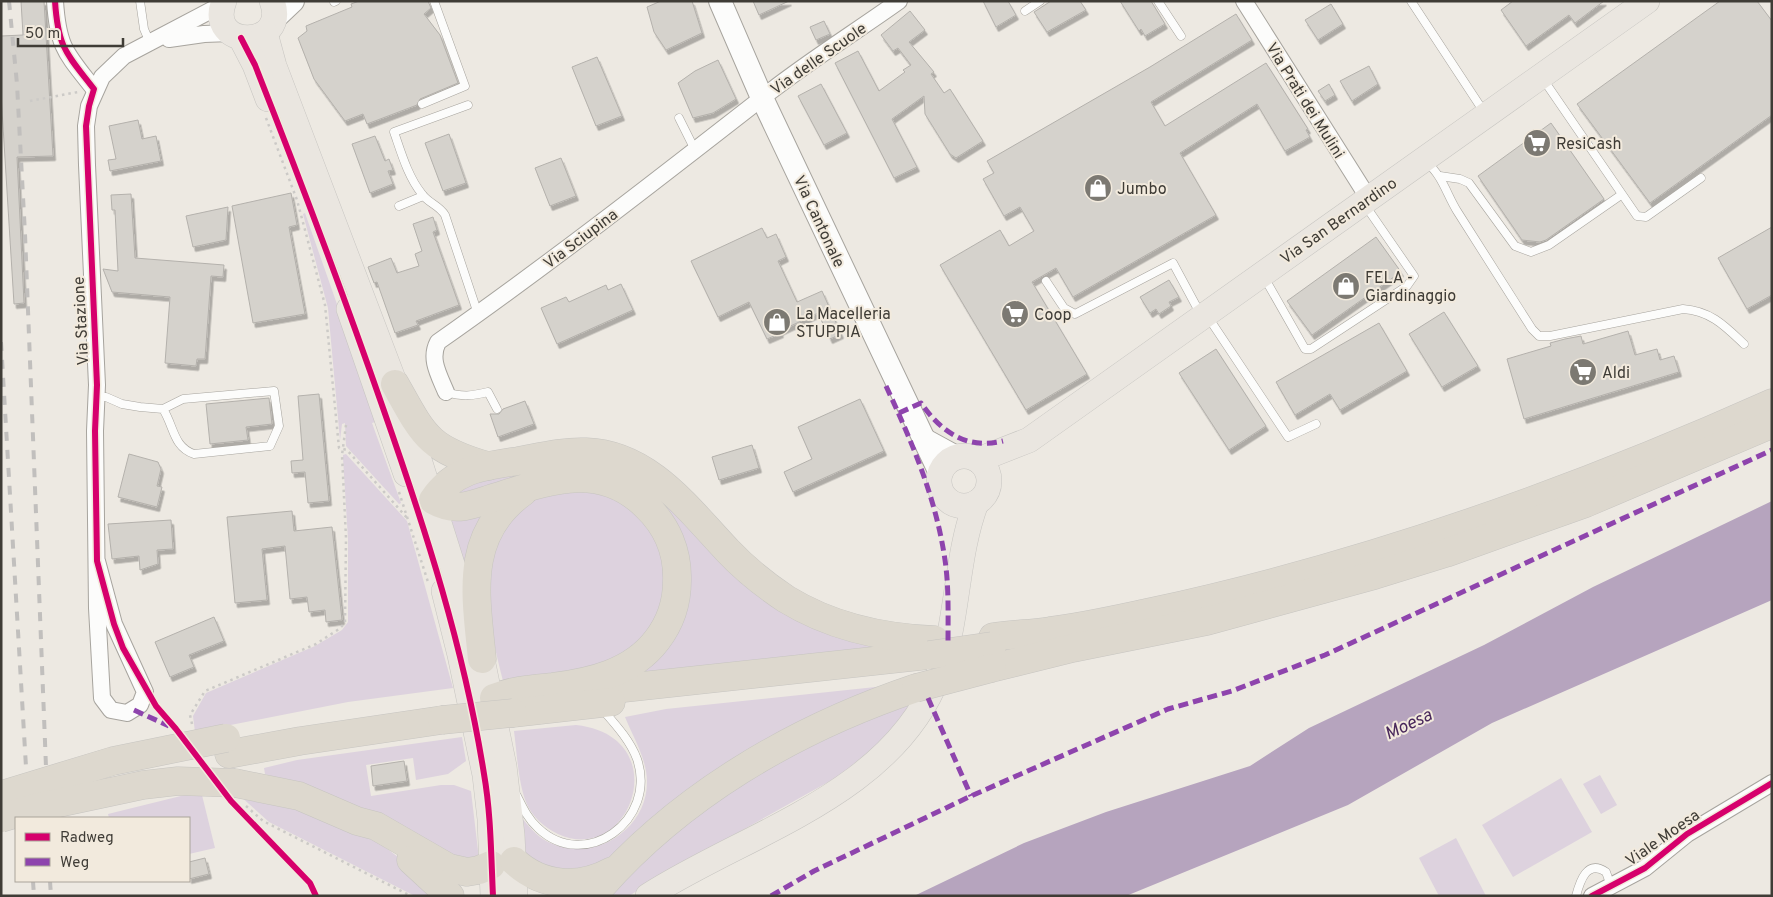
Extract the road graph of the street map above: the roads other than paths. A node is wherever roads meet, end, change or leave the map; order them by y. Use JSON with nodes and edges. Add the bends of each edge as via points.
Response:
{"nodes":[{"id":1,"x":55,"y":1,"type":"edge"},
{"id":2,"x":140,"y":1,"type":"edge"},
{"id":3,"x":292,"y":1,"type":"edge"},
{"id":4,"x":434,"y":1,"type":"edge"},
{"id":5,"x":720,"y":1,"type":"edge"},
{"id":6,"x":899,"y":1,"type":"edge"},
{"id":7,"x":1040,"y":1,"type":"edge"},
{"id":8,"x":1158,"y":1,"type":"edge"},
{"id":9,"x":1244,"y":1,"type":"edge"},
{"id":10,"x":1411,"y":1,"type":"edge"},
{"id":11,"x":1647,"y":1,"type":"edge"},
{"id":12,"x":224,"y":3,"type":"edge"},
{"id":13,"x":1025,"y":11,"type":"dead end"},
{"id":14,"x":256,"y":25,"type":"edge"},
{"id":15,"x":1181,"y":36,"type":"dead end"},
{"id":16,"x":154,"y":42,"type":"junction"},
{"id":17,"x":1540,"y":76,"type":"junction"},
{"id":18,"x":94,"y":89,"type":"junction"},
{"id":19,"x":762,"y":98,"type":"junction"},
{"id":20,"x":422,"y":104,"type":"dead end"},
{"id":21,"x":468,"y":105,"type":"dead end"},
{"id":22,"x":1486,"y":114,"type":"junction"},
{"id":23,"x":678,"y":118,"type":"dead end"},
{"id":24,"x":696,"y":152,"type":"junction"},
{"id":25,"x":1432,"y":168,"type":"junction"},
{"id":26,"x":1701,"y":178,"type":"dead end"},
{"id":27,"x":1621,"y":195,"type":"junction"},
{"id":28,"x":423,"y":196,"type":"junction"},
{"id":29,"x":1366,"y":201,"type":"junction"},
{"id":30,"x":398,"y":206,"type":"dead end"},
{"id":31,"x":1263,"y":272,"type":"junction"},
{"id":32,"x":1046,"y":281,"type":"dead end"},
{"id":33,"x":478,"y":314,"type":"junction"},
{"id":34,"x":1204,"y":315,"type":"junction"},
{"id":35,"x":1744,"y":344,"type":"dead end"},
{"id":36,"x":394,"y":384,"type":"junction"},
{"id":37,"x":446,"y":392,"type":"joint"},
{"id":38,"x":97,"y":397,"type":"junction"},
{"id":39,"x":1772,"y":403,"type":"edge"},
{"id":40,"x":163,"y":409,"type":"junction"},
{"id":41,"x":497,"y":409,"type":"dead end"},
{"id":42,"x":1316,"y":424,"type":"dead end"},
{"id":43,"x":1772,"y":424,"type":"edge"},
{"id":44,"x":1029,"y":440,"type":"junction"},
{"id":45,"x":958,"y":464,"type":"junction"},
{"id":46,"x":488,"y":466,"type":"junction"},
{"id":47,"x":989,"y":482,"type":"junction"},
{"id":48,"x":536,"y":485,"type":"junction"},
{"id":49,"x":422,"y":495,"type":"junction"},
{"id":50,"x":965,"y":504,"type":"junction"},
{"id":51,"x":97,"y":561,"type":"junction"},
{"id":52,"x":993,"y":652,"type":"junction"},
{"id":53,"x":482,"y":659,"type":"junction"},
{"id":54,"x":926,"y":663,"type":"junction"},
{"id":55,"x":506,"y":701,"type":"junction"},
{"id":56,"x":598,"y":703,"type":"junction"},
{"id":57,"x":228,"y":746,"type":"junction"},
{"id":58,"x":504,"y":766,"type":"junction"},
{"id":59,"x":1772,"y":783,"type":"edge"},
{"id":60,"x":1,"y":795,"type":"edge"},
{"id":61,"x":35,"y":808,"type":"junction"},
{"id":62,"x":1,"y":818,"type":"edge"},
{"id":63,"x":357,"y":821,"type":"junction"},
{"id":64,"x":506,"y":853,"type":"junction"},
{"id":65,"x":624,"y":863,"type":"junction"},
{"id":66,"x":1613,"y":892,"type":"edge"},
{"id":67,"x":450,"y":896,"type":"edge"},
{"id":68,"x":494,"y":896,"type":"edge"},
{"id":69,"x":515,"y":896,"type":"edge"},
{"id":70,"x":592,"y":896,"type":"edge"},
{"id":71,"x":648,"y":896,"type":"edge"},
{"id":72,"x":1576,"y":896,"type":"edge"},
{"id":73,"x":1592,"y":896,"type":"edge"}],
"edges":[{"from":1,"to":18,"type":"street","via":[[62,47]]},
{"from":2,"to":16,"type":"lane","via":[[144,29]]},
{"from":3,"to":14,"type":"street"},
{"from":4,"to":20,"type":"lane","via":[[465,86]]},
{"from":5,"to":19,"type":"street","name":"Via Cantonale"},
{"from":6,"to":19,"type":"street","name":"Via delle Scuole"},
{"from":7,"to":13,"type":"lane"},
{"from":8,"to":15,"type":"lane"},
{"from":9,"to":29,"type":"street","name":"Via Prati dei Mulini"},
{"from":10,"to":22,"type":"lane"},
{"from":11,"to":17,"type":"main road","name":"Via San Bernardino"},
{"from":12,"to":14,"type":"main road","via":[[223,23]]},
{"from":12,"to":16,"type":"street","name":"Via Stazione"},
{"from":14,"to":16,"type":"street","name":"Via Stazione"},
{"from":14,"to":36,"type":"main road"},
{"from":14,"to":49,"type":"main road","via":[[255,64]]},
{"from":16,"to":18,"type":"street","name":"Via Stazione","via":[[124,56]]},
{"from":17,"to":22,"type":"main road","name":"Via San Bernardino"},
{"from":17,"to":27,"type":"lane"},
{"from":18,"to":38,"type":"street","name":"Via Stazione","via":[[86,126]]},
{"from":19,"to":24,"type":"street","name":"Via Sciupina"},
{"from":19,"to":45,"type":"street","name":"Via Cantonale","via":[[923,439]]},
{"from":21,"to":28,"type":"lane","via":[[394,132]]},
{"from":22,"to":25,"type":"main road","name":"Via San Bernardino"},
{"from":23,"to":24,"type":"lane"},
{"from":24,"to":33,"type":"street","name":"Via Sciupina"},
{"from":25,"to":27,"type":"lane","via":[[1469,183],[1515,246],[1531,252],[1549,245]]},
{"from":25,"to":29,"type":"main road","name":"Via San Bernardino"},
{"from":25,"to":35,"type":"lane","via":[[1537,334],[1550,336],[1683,308],[1714,317]]},
{"from":26,"to":27,"type":"lane","via":[[1646,217],[1637,216]]},
{"from":28,"to":30,"type":"lane"},
{"from":28,"to":33,"type":"lane","via":[[440,207],[445,215]]},
{"from":29,"to":31,"type":"main road","name":"Via San Bernardino"},
{"from":29,"to":31,"type":"lane","via":[[1414,276],[1407,286],[1311,349],[1305,349]]},
{"from":31,"to":34,"type":"main road","name":"Via San Bernardino"},
{"from":32,"to":34,"type":"lane","via":[[1064,308],[1075,314],[1173,263]]},
{"from":33,"to":37,"type":"street","name":"Via Sciupina","via":[[438,342],[434,351],[433,360]]},
{"from":34,"to":42,"type":"lane","via":[[1288,437]]},
{"from":34,"to":44,"type":"main road","name":"Via San Bernardino"},
{"from":36,"to":46,"type":"highway","via":[[418,425],[431,440],[454,455]]},
{"from":36,"to":49,"type":"main road"},
{"from":37,"to":41,"type":"lane","via":[[460,396],[488,392]]},
{"from":38,"to":40,"type":"lane"},
{"from":38,"to":51,"type":"street","name":"Via Stazione"},
{"from":39,"to":52,"type":"highway","via":[[1588,481],[1430,537],[1267,584],[1149,612],[1049,631]]},
{"from":40,"to":40,"type":"lane","via":[[177,442],[194,454],[270,446],[279,426],[274,391],[183,399]]},
{"from":43,"to":52,"type":"highway","via":[[1586,503],[1446,553],[1303,596],[1221,618],[1073,648]]},
{"from":44,"to":45,"type":"main road","name":"Via San Bernardino"},
{"from":44,"to":47,"type":"main road","name":"Via San Bernardino"},
{"from":45,"to":47,"type":"main road","via":[[984,466]]},
{"from":45,"to":50,"type":"main road","via":[[938,480],[942,495]]},
{"from":46,"to":49,"type":"highway","via":[[455,477],[442,487]]},
{"from":46,"to":54,"type":"highway","via":[[573,452],[623,459],[657,479],[752,573],[786,598],[819,616],[865,631],[907,638]]},
{"from":47,"to":50,"type":"main road","via":[[988,491]]},
{"from":48,"to":49,"type":"highway","via":[[466,507],[447,507]]},
{"from":48,"to":53,"type":"highway","via":[[502,512],[488,531],[479,554],[476,588]]},
{"from":48,"to":55,"type":"highway","via":[[565,478],[590,478],[619,487],[641,500],[660,521],[672,545],[677,569],[676,594],[670,617],[659,637],[643,655],[620,670]]},
{"from":49,"to":53,"type":"main road"},
{"from":49,"to":64,"type":"main road","via":[[428,516],[428,537],[460,656],[483,766],[490,819]]},
{"from":50,"to":71,"type":"main road","via":[[956,607],[943,661],[928,698],[900,737],[872,764],[824,800]]},
{"from":51,"to":51,"type":"street","name":"Via Stazione","via":[[102,698],[111,710],[127,713],[140,705],[144,698],[143,683],[123,648]]},
{"from":52,"to":54,"type":"highway"},
{"from":53,"to":58,"type":"main road"},
{"from":54,"to":55,"type":"highway"},
{"from":54,"to":56,"type":"highway","via":[[830,681]]},
{"from":54,"to":65,"type":"highway","via":[[842,716],[768,753],[695,801]]},
{"from":55,"to":56,"type":"highway"},
{"from":55,"to":57,"type":"highway","bridge":true},
{"from":56,"to":58,"type":"lane","via":[[631,747],[641,779],[634,811],[628,821],[611,835],[586,844],[573,844],[539,830],[524,812]]},
{"from":57,"to":60,"type":"highway","bridge":true,"via":[[113,761]]},
{"from":57,"to":61,"type":"highway","bridge":true,"via":[[58,796]]},
{"from":58,"to":64,"type":"main road"},
{"from":59,"to":66,"type":"street","name":"Viale Moesa","via":[[1687,834]]},
{"from":61,"to":62,"type":"highway","bridge":true},
{"from":61,"to":63,"type":"highway","bridge":true,"via":[[160,783],[194,781],[239,793],[299,796]]},
{"from":63,"to":64,"type":"highway","via":[[376,826],[449,868],[460,871],[474,871]]},
{"from":63,"to":67,"type":"highway","via":[[422,869]]},
{"from":64,"to":65,"type":"highway","via":[[543,879],[569,884],[600,877]]},
{"from":64,"to":68,"type":"main road"},
{"from":64,"to":69,"type":"main road"},
{"from":65,"to":70,"type":"highway"},
{"from":66,"to":72,"type":"lane","via":[[1606,872],[1591,868],[1582,876]]},
{"from":66,"to":73,"type":"street","name":"Viale Moesa"}]}
